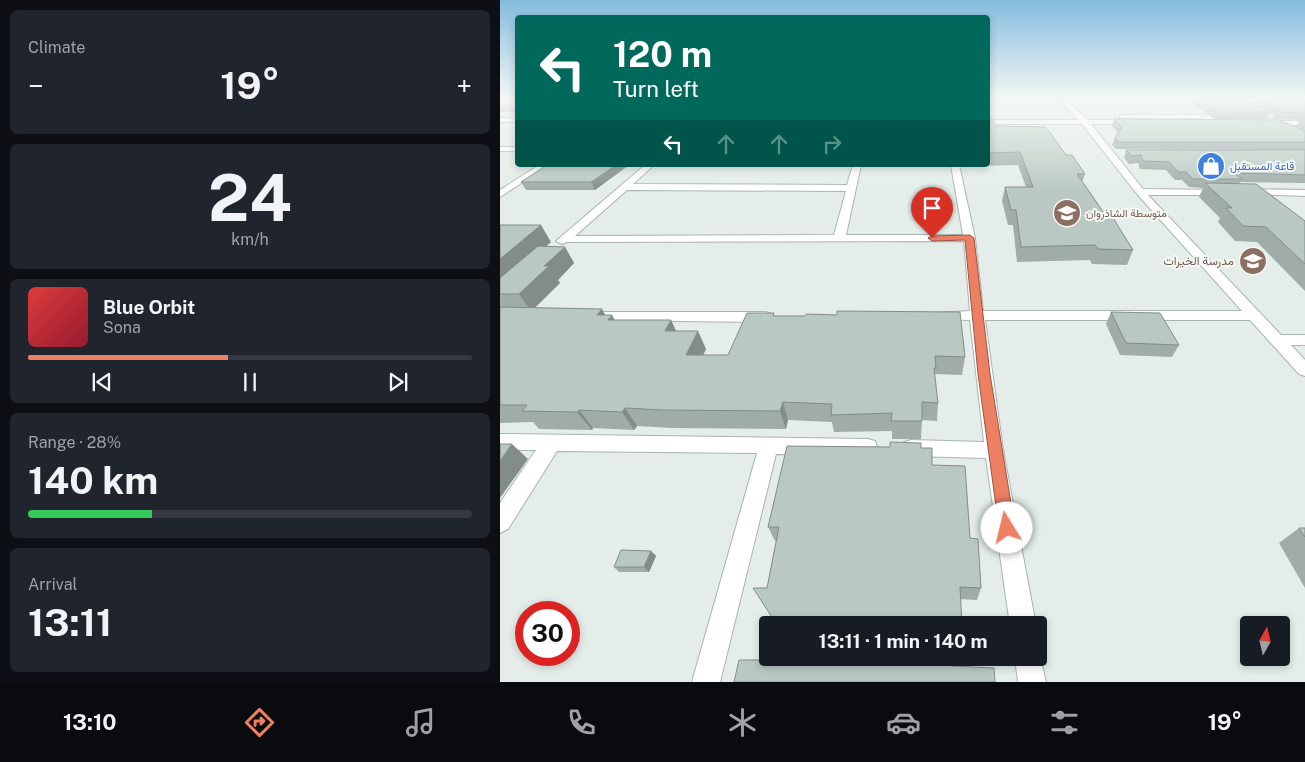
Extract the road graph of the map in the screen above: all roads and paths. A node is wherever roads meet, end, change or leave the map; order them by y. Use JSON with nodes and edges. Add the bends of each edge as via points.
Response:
{"nodes":[{"id":1,"x":1092,"y":130,"type":"edge"},
{"id":2,"x":1292,"y":130,"type":"edge"},
{"id":3,"x":1296,"y":132,"type":"edge"},
{"id":4,"x":500,"y":149,"type":"edge"},
{"id":5,"x":515,"y":149,"type":"edge"},
{"id":6,"x":541,"y":167,"type":"edge"},
{"id":7,"x":648,"y":167,"type":"edge"},
{"id":8,"x":856,"y":167,"type":"edge"},
{"id":9,"x":955,"y":167,"type":"edge"},
{"id":10,"x":626,"y":187,"type":"junction"},
{"id":11,"x":851,"y":188,"type":"junction"},
{"id":12,"x":1140,"y":192,"type":"junction"},
{"id":13,"x":1305,"y":193,"type":"edge"},
{"id":14,"x":500,"y":194,"type":"edge"},
{"id":15,"x":970,"y":238,"type":"junction"},
{"id":16,"x":564,"y":239,"type":"junction"},
{"id":17,"x":839,"y":239,"type":"junction"},
{"id":18,"x":550,"y":252,"type":"edge"},
{"id":19,"x":1255,"y":315,"type":"junction"},
{"id":20,"x":927,"y":316,"type":"edge"},
{"id":21,"x":977,"y":316,"type":"junction"},
{"id":22,"x":579,"y":317,"type":"edge"},
{"id":23,"x":778,"y":317,"type":"edge"},
{"id":24,"x":1278,"y":340,"type":"junction"},
{"id":25,"x":1305,"y":340,"type":"edge"},
{"id":26,"x":1305,"y":370,"type":"edge"},
{"id":27,"x":500,"y":442,"type":"edge"},
{"id":28,"x":552,"y":442,"type":"junction"},
{"id":29,"x":769,"y":445,"type":"junction"},
{"id":30,"x":994,"y":450,"type":"junction"},
{"id":31,"x":500,"y":522,"type":"edge"},
{"id":32,"x":1022,"y":616,"type":"edge"},
{"id":33,"x":1029,"y":666,"type":"edge"},
{"id":34,"x":706,"y":682,"type":"edge"},
{"id":35,"x":1032,"y":682,"type":"edge"}],
"edges":[{"from":1,"to":12,"type":"street","via":[[1114,153]]},
{"from":2,"to":3,"type":"street"},
{"from":4,"to":5,"type":"street"},
{"from":6,"to":14,"type":"street"},
{"from":7,"to":10,"type":"street"},
{"from":8,"to":11,"type":"street"},
{"from":9,"to":15,"type":"street"},
{"from":10,"to":11,"type":"street"},
{"from":10,"to":16,"type":"street"},
{"from":11,"to":17,"type":"street"},
{"from":12,"to":13,"type":"street"},
{"from":12,"to":19,"type":"street"},
{"from":15,"to":17,"type":"street"},
{"from":15,"to":21,"type":"street"},
{"from":16,"to":17,"type":"street"},
{"from":16,"to":18,"type":"street"},
{"from":19,"to":21,"type":"street"},
{"from":19,"to":24,"type":"street"},
{"from":20,"to":21,"type":"street"},
{"from":21,"to":30,"type":"street"},
{"from":22,"to":23,"type":"street"},
{"from":24,"to":25,"type":"street"},
{"from":24,"to":26,"type":"street"},
{"from":27,"to":28,"type":"street"},
{"from":28,"to":29,"type":"street"},
{"from":28,"to":31,"type":"street"},
{"from":29,"to":30,"type":"street"},
{"from":29,"to":34,"type":"street"},
{"from":30,"to":32,"type":"street"},
{"from":33,"to":35,"type":"street"}]}
